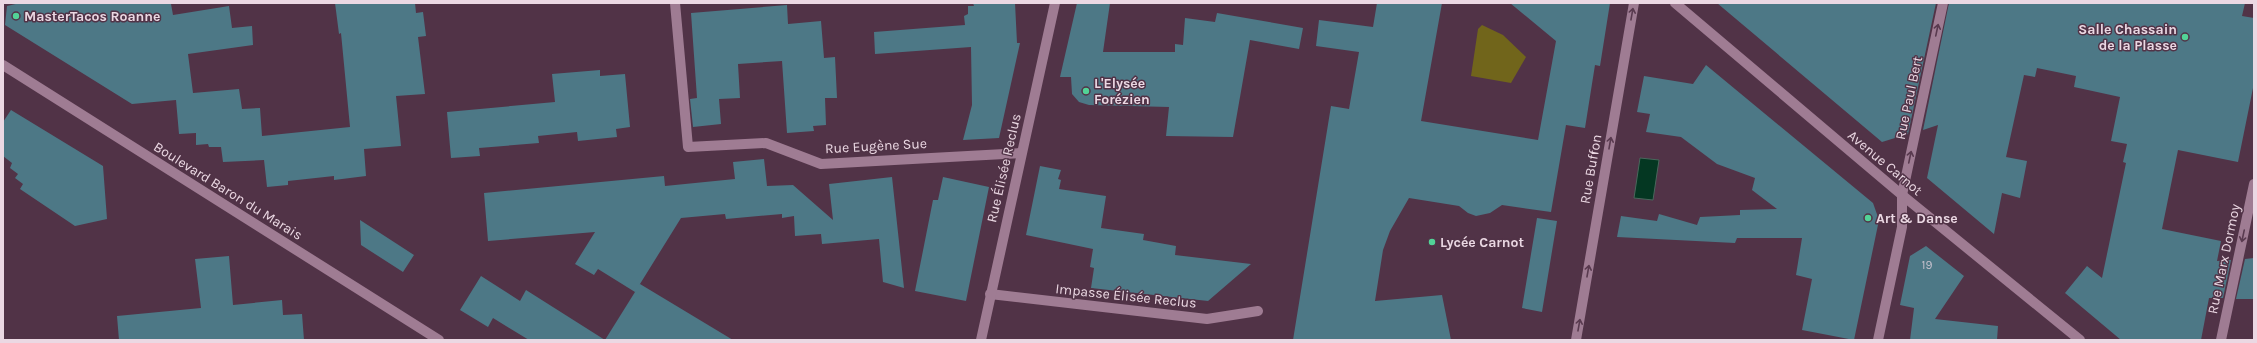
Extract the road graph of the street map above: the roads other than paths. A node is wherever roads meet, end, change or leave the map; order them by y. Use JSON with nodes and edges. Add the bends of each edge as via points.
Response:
{"nodes":[{"id":1,"x":675,"y":3,"type":"edge"},
{"id":2,"x":1055,"y":3,"type":"edge"},
{"id":3,"x":1634,"y":3,"type":"edge"},
{"id":4,"x":1676,"y":3,"type":"edge"},
{"id":5,"x":1943,"y":3,"type":"edge"},
{"id":6,"x":3,"y":65,"type":"edge"},
{"id":7,"x":1021,"y":153,"type":"junction"},
{"id":8,"x":2254,"y":184,"type":"edge"},
{"id":9,"x":1902,"y":195,"type":"junction"},
{"id":10,"x":990,"y":294,"type":"junction"},
{"id":11,"x":1258,"y":310,"type":"dead end"},
{"id":12,"x":439,"y":340,"type":"edge"},
{"id":13,"x":981,"y":340,"type":"edge"},
{"id":14,"x":1576,"y":340,"type":"edge"},
{"id":15,"x":1878,"y":340,"type":"edge"},
{"id":16,"x":2080,"y":340,"type":"edge"},
{"id":17,"x":2221,"y":340,"type":"edge"}],
"edges":[{"from":1,"to":7,"type":"street","name":"Rue Eugène Sue","via":[[688,147],[766,143],[821,164]]},
{"from":2,"to":7,"type":"street","name":"Rue Élisée Reclus"},
{"from":14,"to":3,"type":"street","name":"Rue Buffon","one_way":true},
{"from":4,"to":9,"type":"street","name":"Avenue Carnot"},
{"from":9,"to":5,"type":"street","name":"Rue Paul Bert","one_way":true},
{"from":6,"to":12,"type":"street","name":"Boulevard Baron du Marais"},
{"from":7,"to":10,"type":"street","name":"Rue Élisée Reclus"},
{"from":8,"to":17,"type":"street","name":"Rue Marx Dormoy","one_way":true},
{"from":9,"to":15,"type":"street","name":"Rue Paul Bert","via":[[1902,227]]},
{"from":9,"to":16,"type":"street","name":"Avenue Carnot"},
{"from":10,"to":11,"type":"street","name":"Impasse Élisée Reclus","via":[[1207,320]]},
{"from":10,"to":13,"type":"street","name":"Rue Élisée Reclus"}]}
